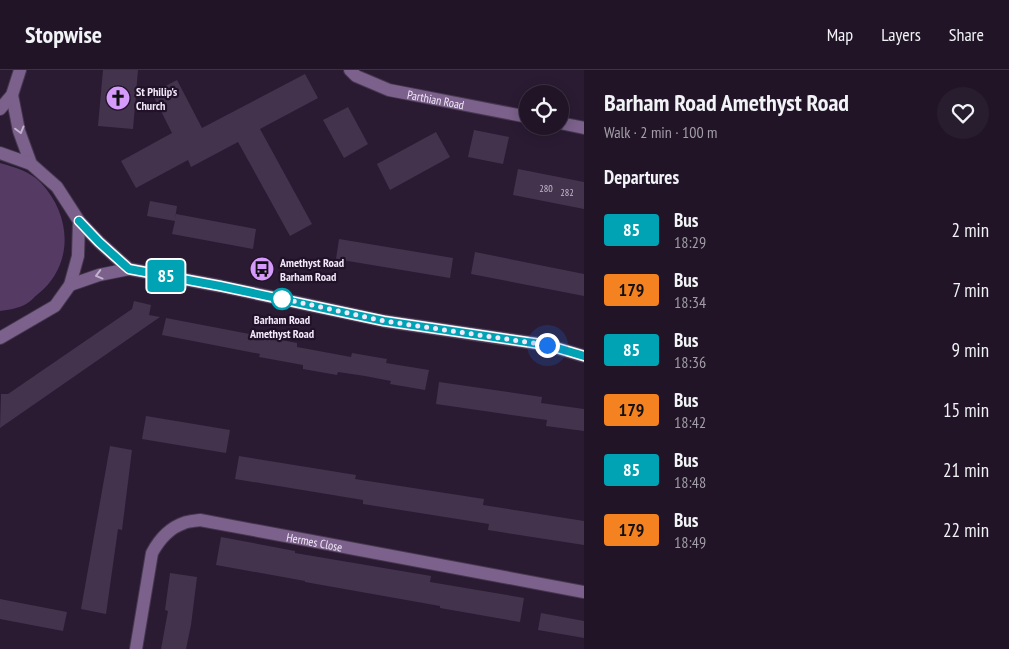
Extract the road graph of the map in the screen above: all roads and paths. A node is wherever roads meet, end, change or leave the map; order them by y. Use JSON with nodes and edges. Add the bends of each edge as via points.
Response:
{"nodes":[{"id":1,"x":20,"y":70,"type":"edge"},
{"id":2,"x":350,"y":70,"type":"edge"},
{"id":3,"x":12,"y":95,"type":"junction"},
{"id":4,"x":0,"y":109,"type":"edge"},
{"id":5,"x":519,"y":115,"type":"edge"},
{"id":6,"x":569,"y":125,"type":"edge"},
{"id":7,"x":584,"y":128,"type":"edge"},
{"id":8,"x":0,"y":153,"type":"edge"},
{"id":9,"x":31,"y":164,"type":"junction"},
{"id":10,"x":79,"y":221,"type":"junction"},
{"id":11,"x":129,"y":269,"type":"junction"},
{"id":12,"x":70,"y":285,"type":"junction"},
{"id":13,"x":0,"y":338,"type":"edge"},
{"id":14,"x":584,"y":356,"type":"edge"},
{"id":15,"x":584,"y":592,"type":"edge"},
{"id":16,"x":136,"y":649,"type":"edge"}],
"edges":[{"from":1,"to":3,"type":"street"},
{"from":2,"to":5,"type":"street","name":"Parthian Road","via":[[356,76],[389,90]]},
{"from":3,"to":4,"type":"street"},
{"from":3,"to":9,"type":"street","one_way":true,"via":[[19,131]]},
{"from":6,"to":7,"type":"street"},
{"from":8,"to":9,"type":"street"},
{"from":9,"to":10,"type":"street","via":[[57,186]]},
{"from":10,"to":11,"type":"street"},
{"from":10,"to":12,"type":"street","via":[[78,256]]},
{"from":11,"to":12,"type":"street","one_way":true},
{"from":11,"to":14,"type":"street","via":[[384,321],[547,345]]},
{"from":12,"to":13,"type":"street","via":[[55,306]]},
{"from":15,"to":16,"type":"street","name":"Hermes Close","via":[[200,520],[183,523],[170,531],[152,553]]}]}
